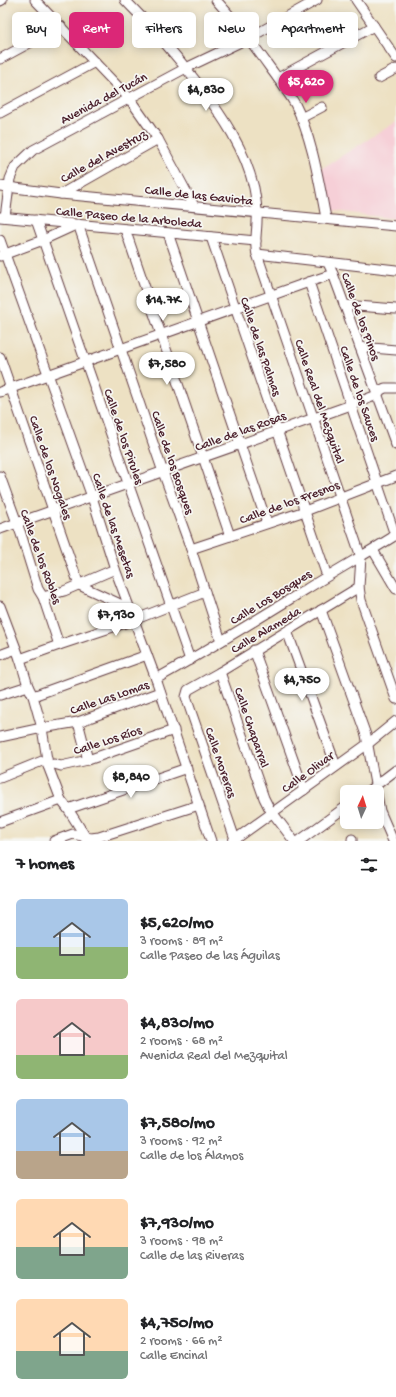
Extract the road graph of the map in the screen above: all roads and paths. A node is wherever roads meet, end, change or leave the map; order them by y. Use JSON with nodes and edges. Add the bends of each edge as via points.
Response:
{"nodes":[{"id":1,"x":35,"y":0,"type":"edge"},
{"id":2,"x":125,"y":0,"type":"edge"},
{"id":3,"x":216,"y":0,"type":"edge"},
{"id":4,"x":317,"y":0,"type":"edge"},
{"id":5,"x":356,"y":0,"type":"edge"},
{"id":6,"x":47,"y":12,"type":"edge"},
{"id":7,"x":226,"y":12,"type":"edge"},
{"id":8,"x":374,"y":26,"type":"junction"},
{"id":9,"x":61,"y":27,"type":"edge"},
{"id":10,"x":259,"y":32,"type":"edge"},
{"id":11,"x":20,"y":48,"type":"edge"},
{"id":12,"x":228,"y":48,"type":"edge"},
{"id":13,"x":256,"y":48,"type":"edge"},
{"id":14,"x":396,"y":58,"type":"edge"},
{"id":15,"x":0,"y":59,"type":"edge"},
{"id":16,"x":95,"y":62,"type":"junction"},
{"id":17,"x":186,"y":68,"type":"junction"},
{"id":18,"x":396,"y":69,"type":"edge"},
{"id":19,"x":278,"y":78,"type":"junction"},
{"id":20,"x":379,"y":78,"type":"dead end"},
{"id":21,"x":129,"y":98,"type":"junction"},
{"id":22,"x":322,"y":108,"type":"dead end"},
{"id":23,"x":0,"y":114,"type":"edge"},
{"id":24,"x":301,"y":118,"type":"junction"},
{"id":25,"x":158,"y":139,"type":"junction"},
{"id":26,"x":4,"y":187,"type":"edge"},
{"id":27,"x":60,"y":194,"type":"junction"},
{"id":28,"x":194,"y":206,"type":"junction"},
{"id":29,"x":257,"y":213,"type":"junction"},
{"id":30,"x":3,"y":217,"type":"edge"},
{"id":31,"x":326,"y":218,"type":"junction"},
{"id":32,"x":36,"y":220,"type":"junction"},
{"id":33,"x":78,"y":224,"type":"junction"},
{"id":34,"x":396,"y":226,"type":"edge"},
{"id":35,"x":125,"y":229,"type":"junction"},
{"id":36,"x":168,"y":233,"type":"junction"},
{"id":37,"x":211,"y":237,"type":"junction"},
{"id":38,"x":0,"y":240,"type":"edge"},
{"id":39,"x":43,"y":240,"type":"junction"},
{"id":40,"x":256,"y":241,"type":"junction"},
{"id":41,"x":257,"y":254,"type":"junction"},
{"id":42,"x":2,"y":255,"type":"edge"},
{"id":43,"x":328,"y":263,"type":"junction"},
{"id":44,"x":396,"y":270,"type":"edge"},
{"id":45,"x":333,"y":274,"type":"junction"},
{"id":46,"x":309,"y":282,"type":"junction"},
{"id":47,"x":272,"y":296,"type":"junction"},
{"id":48,"x":344,"y":305,"type":"junction"},
{"id":49,"x":234,"y":309,"type":"junction"},
{"id":50,"x":396,"y":309,"type":"edge"},
{"id":51,"x":198,"y":322,"type":"junction"},
{"id":52,"x":160,"y":334,"type":"junction"},
{"id":53,"x":360,"y":347,"type":"junction"},
{"id":54,"x":121,"y":348,"type":"junction"},
{"id":55,"x":396,"y":350,"type":"edge"},
{"id":56,"x":0,"y":357,"type":"edge"},
{"id":57,"x":86,"y":362,"type":"junction"},
{"id":58,"x":49,"y":376,"type":"junction"},
{"id":59,"x":11,"y":388,"type":"junction"},
{"id":60,"x":396,"y":388,"type":"edge"},
{"id":61,"x":0,"y":392,"type":"edge"},
{"id":62,"x":377,"y":395,"type":"junction"},
{"id":63,"x":351,"y":405,"type":"junction"},
{"id":64,"x":313,"y":418,"type":"junction"},
{"id":65,"x":393,"y":429,"type":"edge"},
{"id":66,"x":278,"y":430,"type":"junction"},
{"id":67,"x":241,"y":444,"type":"junction"},
{"id":68,"x":396,"y":445,"type":"edge"},
{"id":69,"x":203,"y":458,"type":"junction"},
{"id":70,"x":163,"y":472,"type":"junction"},
{"id":71,"x":0,"y":476,"type":"edge"},
{"id":72,"x":396,"y":476,"type":"edge"},
{"id":73,"x":128,"y":484,"type":"junction"},
{"id":74,"x":377,"y":484,"type":"junction"},
{"id":75,"x":340,"y":496,"type":"junction"},
{"id":76,"x":92,"y":497,"type":"junction"},
{"id":77,"x":305,"y":510,"type":"junction"},
{"id":78,"x":53,"y":511,"type":"junction"},
{"id":79,"x":16,"y":523,"type":"junction"},
{"id":80,"x":267,"y":523,"type":"junction"},
{"id":81,"x":0,"y":529,"type":"edge"},
{"id":82,"x":396,"y":535,"type":"edge"},
{"id":83,"x":230,"y":536,"type":"junction"},
{"id":84,"x":191,"y":550,"type":"junction"},
{"id":85,"x":373,"y":550,"type":"junction"},
{"id":86,"x":361,"y":557,"type":"junction"},
{"id":87,"x":115,"y":569,"type":"junction"},
{"id":88,"x":327,"y":576,"type":"junction"},
{"id":89,"x":79,"y":585,"type":"junction"},
{"id":90,"x":359,"y":587,"type":"junction"},
{"id":91,"x":396,"y":589,"type":"edge"},
{"id":92,"x":205,"y":592,"type":"junction"},
{"id":93,"x":43,"y":597,"type":"junction"},
{"id":94,"x":171,"y":605,"type":"junction"},
{"id":95,"x":0,"y":606,"type":"edge"},
{"id":96,"x":131,"y":609,"type":"junction"},
{"id":97,"x":321,"y":610,"type":"junction"},
{"id":98,"x":2,"y":616,"type":"edge"},
{"id":99,"x":134,"y":620,"type":"junction"},
{"id":100,"x":287,"y":631,"type":"junction"},
{"id":101,"x":221,"y":641,"type":"junction"},
{"id":102,"x":59,"y":644,"type":"junction"},
{"id":103,"x":16,"y":649,"type":"junction"},
{"id":104,"x":254,"y":650,"type":"junction"},
{"id":105,"x":0,"y":655,"type":"edge"},
{"id":106,"x":147,"y":655,"type":"junction"},
{"id":107,"x":20,"y":659,"type":"junction"},
{"id":108,"x":190,"y":660,"type":"junction"},
{"id":109,"x":220,"y":672,"type":"junction"},
{"id":110,"x":156,"y":679,"type":"junction"},
{"id":111,"x":28,"y":686,"type":"junction"},
{"id":112,"x":160,"y":692,"type":"junction"},
{"id":113,"x":186,"y":693,"type":"joint"},
{"id":114,"x":0,"y":695,"type":"edge"},
{"id":115,"x":33,"y":696,"type":"junction"},
{"id":116,"x":396,"y":698,"type":"edge"},
{"id":117,"x":396,"y":721,"type":"edge"},
{"id":118,"x":78,"y":722,"type":"junction"},
{"id":119,"x":42,"y":728,"type":"junction"},
{"id":120,"x":174,"y":730,"type":"junction"},
{"id":121,"x":0,"y":737,"type":"edge"},
{"id":122,"x":369,"y":743,"type":"junction"},
{"id":123,"x":88,"y":760,"type":"junction"},
{"id":124,"x":47,"y":763,"type":"junction"},
{"id":125,"x":336,"y":766,"type":"junction"},
{"id":126,"x":187,"y":768,"type":"junction"},
{"id":127,"x":396,"y":770,"type":"edge"},
{"id":128,"x":0,"y":778,"type":"edge"},
{"id":129,"x":376,"y":785,"type":"joint"},
{"id":130,"x":304,"y":790,"type":"junction"},
{"id":131,"x":61,"y":800,"type":"junction"},
{"id":132,"x":199,"y":805,"type":"junction"},
{"id":133,"x":68,"y":809,"type":"junction"},
{"id":134,"x":340,"y":811,"type":"edge"},
{"id":135,"x":273,"y":812,"type":"junction"},
{"id":136,"x":384,"y":820,"type":"edge"},
{"id":137,"x":0,"y":822,"type":"edge"},
{"id":138,"x":85,"y":838,"type":"edge"},
{"id":139,"x":234,"y":840,"type":"edge"},
{"id":140,"x":54,"y":841,"type":"edge"},
{"id":141,"x":211,"y":841,"type":"edge"},
{"id":142,"x":294,"y":841,"type":"edge"},
{"id":143,"x":299,"y":841,"type":"edge"},
{"id":144,"x":393,"y":841,"type":"edge"}],
"edges":[{"from":1,"to":6,"type":"street"},
{"from":2,"to":17,"type":"street","name":"Calle Real del Mezquital"},
{"from":3,"to":7,"type":"street"},
{"from":4,"to":10,"type":"street","name":"Avenida del Tucán"},
{"from":5,"to":8,"type":"street"},
{"from":8,"to":14,"type":"street"},
{"from":8,"to":19,"type":"street"},
{"from":9,"to":16,"type":"street"},
{"from":11,"to":15,"type":"street"},
{"from":12,"to":17,"type":"street","name":"Avenida del Tucán"},
{"from":13,"to":19,"type":"street"},
{"from":16,"to":21,"type":"street"},
{"from":16,"to":23,"type":"street"},
{"from":17,"to":21,"type":"street","name":"Avenida del Tucán"},
{"from":17,"to":29,"type":"street","name":"Calle Real del Mezquital","via":[[236,139],[250,175]]},
{"from":18,"to":20,"type":"street"},
{"from":19,"to":24,"type":"street"},
{"from":21,"to":25,"type":"street"},
{"from":21,"to":26,"type":"street","name":"Avenida del Tucán","via":[[33,150],[15,167]]},
{"from":22,"to":24,"type":"street"},
{"from":24,"to":31,"type":"street","via":[[316,169]]},
{"from":25,"to":27,"type":"street","name":"Calle del Avestruz"},
{"from":25,"to":28,"type":"street"},
{"from":26,"to":27,"type":"street","name":"Calle de las Gaviota"},
{"from":26,"to":30,"type":"street","name":"Avenida del Tucán"},
{"from":27,"to":28,"type":"street","name":"Calle de las Gaviota"},
{"from":28,"to":29,"type":"street","name":"Calle de las Gaviota"},
{"from":29,"to":31,"type":"street","name":"Calle de las Gaviota"},
{"from":29,"to":40,"type":"street","name":"Calle Real del Mezquital"},
{"from":30,"to":32,"type":"street","name":"Calle Paseo de la Arboleda"},
{"from":31,"to":34,"type":"street","name":"Calle de las Gaviota"},
{"from":32,"to":33,"type":"street","name":"Calle Paseo de la Arboleda"},
{"from":32,"to":39,"type":"street","name":"Calle de los Pirules"},
{"from":33,"to":35,"type":"street","name":"Calle Paseo de la Arboleda"},
{"from":33,"to":39,"type":"street"},
{"from":33,"to":54,"type":"street","name":"Calle de los Bosques"},
{"from":35,"to":36,"type":"street","name":"Calle Paseo de la Arboleda"},
{"from":35,"to":52,"type":"street"},
{"from":36,"to":37,"type":"street","name":"Calle Paseo de la Arboleda"},
{"from":36,"to":51,"type":"street"},
{"from":37,"to":40,"type":"street","name":"Calle Paseo de la Arboleda"},
{"from":37,"to":49,"type":"street","name":"Calle de las Palmas"},
{"from":38,"to":42,"type":"street","name":"Calle de las Mesetas"},
{"from":39,"to":42,"type":"street"},
{"from":39,"to":57,"type":"street","name":"Calle de los Pirules"},
{"from":40,"to":41,"type":"street","name":"Calle Real del Mezquital"},
{"from":41,"to":43,"type":"street"},
{"from":41,"to":47,"type":"street","name":"Calle Real del Mezquital"},
{"from":42,"to":58,"type":"street","name":"Calle de las Mesetas"},
{"from":43,"to":44,"type":"street"},
{"from":43,"to":45,"type":"street","name":"Calle de los Pinos"},
{"from":45,"to":46,"type":"street"},
{"from":45,"to":48,"type":"street","name":"Calle de los Pinos"},
{"from":46,"to":47,"type":"street"},
{"from":46,"to":63,"type":"street","name":"Calle de los Sauces"},
{"from":47,"to":49,"type":"street"},
{"from":47,"to":64,"type":"street","name":"Calle Real del Mezquital"},
{"from":48,"to":50,"type":"street"},
{"from":48,"to":53,"type":"street","name":"Calle de los Pinos"},
{"from":49,"to":51,"type":"street"},
{"from":49,"to":66,"type":"street","name":"Calle de las Palmas"},
{"from":51,"to":52,"type":"street"},
{"from":51,"to":67,"type":"street"},
{"from":52,"to":54,"type":"street"},
{"from":52,"to":69,"type":"street"},
{"from":53,"to":55,"type":"street"},
{"from":53,"to":62,"type":"street","name":"Calle de los Pinos"},
{"from":54,"to":57,"type":"street"},
{"from":54,"to":70,"type":"street","name":"Calle de los Bosques"},
{"from":56,"to":59,"type":"street","name":"Calle de los Nogales"},
{"from":57,"to":58,"type":"street"},
{"from":57,"to":73,"type":"street","name":"Calle de los Pirules"},
{"from":58,"to":59,"type":"street"},
{"from":58,"to":76,"type":"street","name":"Calle de las Mesetas"},
{"from":59,"to":61,"type":"street"},
{"from":59,"to":78,"type":"street","name":"Calle de los Nogales"},
{"from":60,"to":62,"type":"street","name":"Calle de las Rosas","via":[[385,388]]},
{"from":62,"to":63,"type":"street","name":"Calle de las Rosas"},
{"from":62,"to":65,"type":"street","name":"Calle de los Pinos"},
{"from":63,"to":64,"type":"street","name":"Calle de las Rosas"},
{"from":63,"to":74,"type":"street","name":"Calle de los Sauces"},
{"from":64,"to":66,"type":"street","name":"Calle de las Rosas"},
{"from":64,"to":75,"type":"street","name":"Calle Real del Mezquital"},
{"from":65,"to":68,"type":"street","name":"Calle de los Pinos"},
{"from":66,"to":67,"type":"street","name":"Calle de las Rosas"},
{"from":66,"to":77,"type":"street","name":"Calle de las Palmas"},
{"from":67,"to":69,"type":"street","name":"Calle de las Rosas"},
{"from":67,"to":80,"type":"street"},
{"from":69,"to":70,"type":"street","name":"Calle de las Rosas"},
{"from":69,"to":83,"type":"street"},
{"from":70,"to":73,"type":"street","name":"Calle de las Rosas"},
{"from":70,"to":84,"type":"street","name":"Calle de los Bosques"},
{"from":71,"to":79,"type":"street","name":"Calle de los Robles"},
{"from":72,"to":74,"type":"street","name":"Calle de los Fresnos"},
{"from":73,"to":76,"type":"street","name":"Calle de las Rosas"},
{"from":73,"to":94,"type":"street","name":"Calle de los Pirules"},
{"from":74,"to":75,"type":"street","name":"Calle de los Fresnos"},
{"from":74,"to":82,"type":"street","name":"Calle de los Sauces"},
{"from":75,"to":77,"type":"street","name":"Calle de los Fresnos"},
{"from":75,"to":86,"type":"street","name":"Calle Real del Mezquital"},
{"from":76,"to":78,"type":"street","name":"Calle de las Rosas"},
{"from":76,"to":87,"type":"street","name":"Calle de las Mesetas"},
{"from":77,"to":80,"type":"street","name":"Calle de los Fresnos"},
{"from":77,"to":88,"type":"street","name":"Calle de las Palmas"},
{"from":78,"to":79,"type":"street","name":"Calle de las Rosas"},
{"from":78,"to":89,"type":"street","name":"Calle de los Nogales"},
{"from":79,"to":81,"type":"street","name":"Calle de las Rosas"},
{"from":79,"to":93,"type":"street","name":"Calle de los Robles"},
{"from":80,"to":83,"type":"street","name":"Calle de los Fresnos"},
{"from":82,"to":85,"type":"street","name":"Calle Los Bosques"},
{"from":83,"to":84,"type":"street","name":"Calle de los Fresnos"},
{"from":84,"to":92,"type":"street","name":"Calle de los Bosques"},
{"from":85,"to":86,"type":"street","name":"Calle Los Bosques"},
{"from":85,"to":91,"type":"street"},
{"from":86,"to":88,"type":"street","name":"Calle Los Bosques"},
{"from":86,"to":90,"type":"street"},
{"from":87,"to":89,"type":"street"},
{"from":87,"to":96,"type":"street","name":"Calle de las Mesetas"},
{"from":88,"to":101,"type":"street","name":"Calle Los Bosques"},
{"from":89,"to":93,"type":"street"},
{"from":89,"to":96,"type":"street"},
{"from":90,"to":97,"type":"street","name":"Calle Alameda"},
{"from":90,"to":116,"type":"street","via":[[361,600]]},
{"from":92,"to":94,"type":"street"},
{"from":92,"to":101,"type":"street","name":"Calle de los Bosques"},
{"from":93,"to":102,"type":"street","name":"Calle de los Robles"},
{"from":94,"to":99,"type":"street"},
{"from":94,"to":108,"type":"street","name":"Calle de los Pirules"},
{"from":95,"to":98,"type":"street"},
{"from":96,"to":99,"type":"street","name":"Calle de las Mesetas"},
{"from":97,"to":100,"type":"street","name":"Calle Alameda"},
{"from":97,"to":122,"type":"street"},
{"from":98,"to":103,"type":"street"},
{"from":99,"to":102,"type":"street"},
{"from":99,"to":106,"type":"street","name":"Calle de las Mesetas"},
{"from":100,"to":104,"type":"street","name":"Calle Alameda"},
{"from":100,"to":125,"type":"street"},
{"from":101,"to":108,"type":"street","name":"Calle Los Bosques"},
{"from":102,"to":107,"type":"street"},
{"from":103,"to":105,"type":"street"},
{"from":103,"to":107,"type":"street"},
{"from":104,"to":109,"type":"street","name":"Calle Alameda"},
{"from":104,"to":130,"type":"street"},
{"from":106,"to":110,"type":"street","name":"Calle de las Mesetas"},
{"from":106,"to":115,"type":"street"},
{"from":107,"to":111,"type":"street"},
{"from":108,"to":110,"type":"street","name":"Calle Los Bosques"},
{"from":109,"to":113,"type":"street","name":"Calle Alameda"},
{"from":109,"to":135,"type":"street","name":"Calle Chaparral","via":[[264,798]]},
{"from":110,"to":112,"type":"street","name":"Calle de las Mesetas"},
{"from":111,"to":114,"type":"street"},
{"from":111,"to":115,"type":"street"},
{"from":112,"to":118,"type":"street","name":"Calle Las Lomas"},
{"from":112,"to":120,"type":"street","name":"Calle de las Mesetas"},
{"from":113,"to":139,"type":"street","name":"Calle Moreras"},
{"from":115,"to":119,"type":"street"},
{"from":117,"to":122,"type":"street","name":"Calle Olivar"},
{"from":118,"to":119,"type":"street","name":"Calle Las Lomas"},
{"from":118,"to":123,"type":"street"},
{"from":119,"to":121,"type":"street","name":"Calle Las Lomas"},
{"from":119,"to":124,"type":"street"},
{"from":120,"to":123,"type":"street","name":"Calle Los Ríos"},
{"from":120,"to":126,"type":"street","name":"Calle de las Mesetas"},
{"from":122,"to":125,"type":"street","name":"Calle Olivar"},
{"from":122,"to":129,"type":"street"},
{"from":123,"to":124,"type":"street","name":"Calle Los Ríos","via":[[61,766]]},
{"from":124,"to":128,"type":"street","name":"Calle Los Ríos"},
{"from":124,"to":131,"type":"street"},
{"from":125,"to":130,"type":"street","name":"Calle Olivar"},
{"from":126,"to":132,"type":"street","name":"Calle de las Mesetas"},
{"from":126,"to":133,"type":"street"},
{"from":127,"to":129,"type":"street"},
{"from":130,"to":135,"type":"street","name":"Calle Olivar"},
{"from":131,"to":133,"type":"street"},
{"from":131,"to":137,"type":"street"},
{"from":132,"to":138,"type":"street","via":[[99,837]]},
{"from":132,"to":141,"type":"street","name":"Calle de las Mesetas"},
{"from":133,"to":138,"type":"street"},
{"from":134,"to":143,"type":"street"},
{"from":135,"to":139,"type":"street","name":"Calle Olivar"},
{"from":135,"to":142,"type":"street","name":"Calle Chaparral"},
{"from":136,"to":144,"type":"street"},
{"from":138,"to":140,"type":"street","via":[[73,834]]}]}
